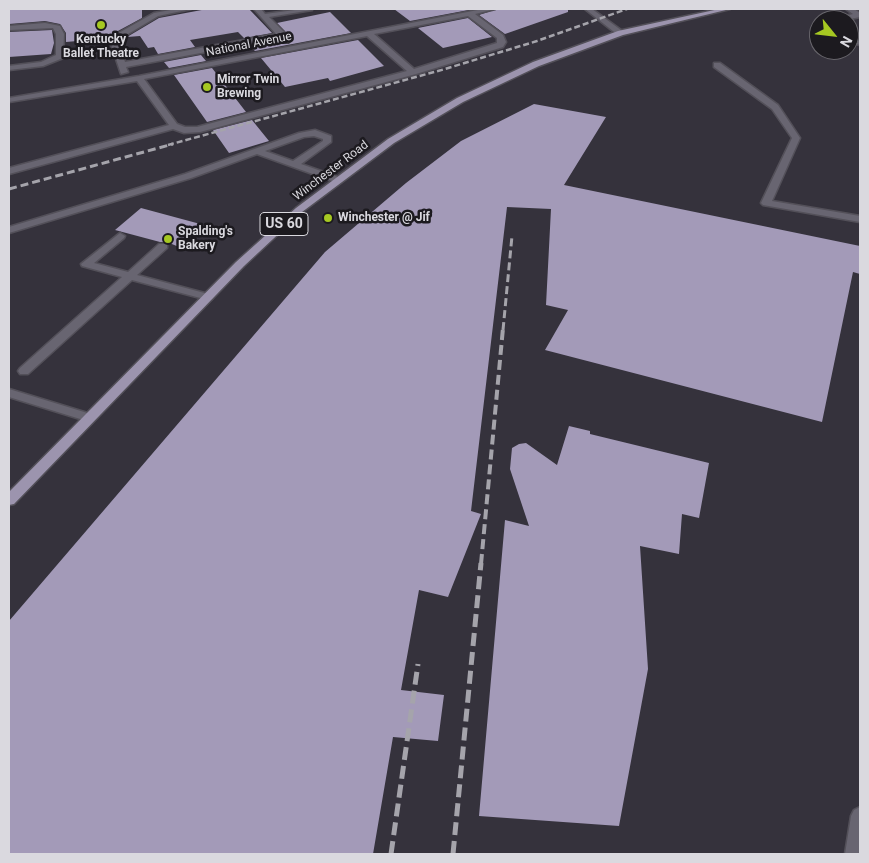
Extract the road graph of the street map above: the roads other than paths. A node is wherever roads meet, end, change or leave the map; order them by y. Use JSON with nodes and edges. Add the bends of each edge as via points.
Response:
{"nodes":[{"id":1,"x":188,"y":9,"type":"edge"},
{"id":2,"x":257,"y":9,"type":"edge"},
{"id":3,"x":308,"y":9,"type":"edge"},
{"id":4,"x":492,"y":9,"type":"edge"},
{"id":5,"x":588,"y":9,"type":"edge"},
{"id":6,"x":727,"y":9,"type":"edge"},
{"id":7,"x":156,"y":12,"type":"edge"},
{"id":8,"x":469,"y":13,"type":"junction"},
{"id":9,"x":263,"y":16,"type":"junction"},
{"id":10,"x":9,"y":28,"type":"edge"},
{"id":11,"x":368,"y":33,"type":"junction"},
{"id":12,"x":621,"y":33,"type":"junction"},
{"id":13,"x":282,"y":35,"type":"junction"},
{"id":14,"x":293,"y":47,"type":"junction"},
{"id":15,"x":717,"y":64,"type":"dead end"},
{"id":16,"x":122,"y":65,"type":"junction"},
{"id":17,"x":9,"y":68,"type":"edge"},
{"id":18,"x":413,"y":72,"type":"junction"},
{"id":19,"x":139,"y":78,"type":"junction"},
{"id":20,"x":127,"y":80,"type":"junction"},
{"id":21,"x":9,"y":100,"type":"edge"},
{"id":22,"x":174,"y":126,"type":"junction"},
{"id":23,"x":256,"y":151,"type":"junction"},
{"id":24,"x":294,"y":165,"type":"junction"},
{"id":25,"x":9,"y":172,"type":"edge"},
{"id":26,"x":338,"y":180,"type":"junction"},
{"id":27,"x":860,"y":220,"type":"edge"},
{"id":28,"x":9,"y":230,"type":"edge"},
{"id":29,"x":120,"y":236,"type":"dead end"},
{"id":30,"x":163,"y":246,"type":"dead end"},
{"id":31,"x":129,"y":276,"type":"junction"},
{"id":32,"x":208,"y":297,"type":"junction"},
{"id":33,"x":24,"y":372,"type":"dead end"},
{"id":34,"x":9,"y":393,"type":"edge"},
{"id":35,"x":90,"y":418,"type":"junction"},
{"id":36,"x":9,"y":500,"type":"edge"},
{"id":37,"x":860,"y":816,"type":"edge"},
{"id":38,"x":854,"y":854,"type":"edge"}],
"edges":[{"from":1,"to":7,"type":"street"},
{"from":2,"to":9,"type":"street"},
{"from":3,"to":9,"type":"street"},
{"from":4,"to":8,"type":"street","name":"National Avenue"},
{"from":5,"to":12,"type":"street"},
{"from":6,"to":12,"type":"main road","name":"Winchester Road","number":"US 60"},
{"from":7,"to":16,"type":"street","via":[[120,36],[115,44]]},
{"from":8,"to":11,"type":"street","name":"National Avenue"},
{"from":8,"to":18,"type":"street","via":[[500,37],[500,45]]},
{"from":9,"to":13,"type":"street"},
{"from":10,"to":17,"type":"street","via":[[56,26],[60,34],[60,56],[43,64]]},
{"from":11,"to":14,"type":"street","name":"National Avenue"},
{"from":11,"to":18,"type":"street"},
{"from":12,"to":26,"type":"main road","name":"Winchester Road","number":"US 60","via":[[536,64],[460,100],[416,125]]},
{"from":13,"to":14,"type":"street"},
{"from":13,"to":16,"type":"street"},
{"from":14,"to":19,"type":"street","name":"National Avenue"},
{"from":15,"to":27,"type":"street","via":[[775,107],[796,138],[766,203]]},
{"from":16,"to":20,"type":"street"},
{"from":18,"to":22,"type":"street","via":[[197,130]]},
{"from":19,"to":20,"type":"street","name":"National Avenue"},
{"from":19,"to":22,"type":"street"},
{"from":20,"to":21,"type":"street","name":"National Avenue"},
{"from":22,"to":25,"type":"street"},
{"from":23,"to":24,"type":"street"},
{"from":23,"to":24,"type":"street","via":[[302,135],[315,133],[328,138],[327,142]]},
{"from":23,"to":28,"type":"street","via":[[188,176]]},
{"from":24,"to":26,"type":"street"},
{"from":26,"to":32,"type":"main road","name":"Winchester Road","number":"US 60","via":[[299,210]]},
{"from":29,"to":31,"type":"street","via":[[86,264]]},
{"from":30,"to":31,"type":"street"},
{"from":31,"to":32,"type":"street"},
{"from":31,"to":33,"type":"street"},
{"from":32,"to":35,"type":"main road","name":"Winchester Road","number":"US 60"},
{"from":34,"to":35,"type":"street"},
{"from":35,"to":36,"type":"main road","name":"Winchester Road","number":"US 60"},
{"from":37,"to":38,"type":"street"}]}
